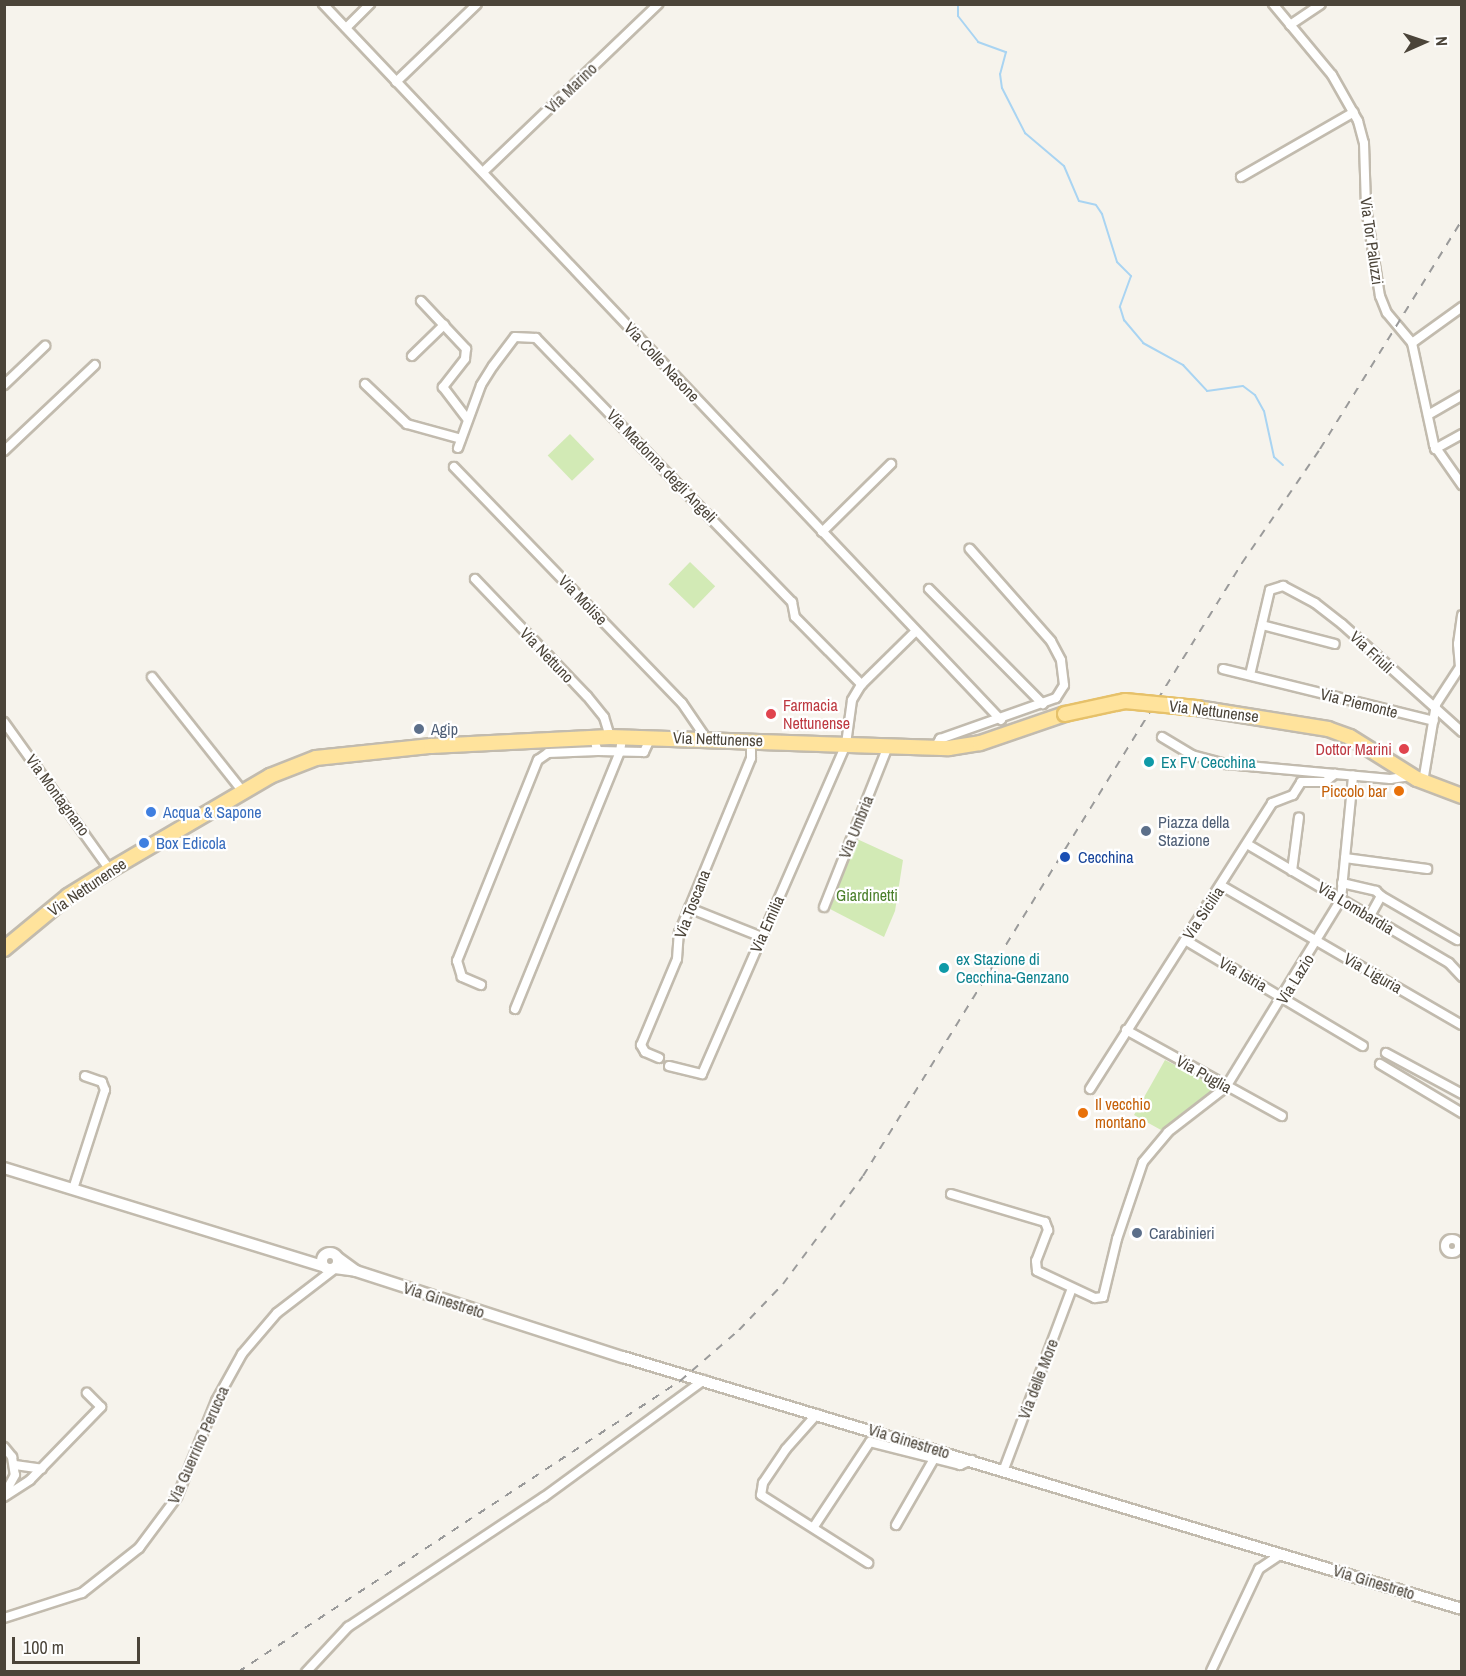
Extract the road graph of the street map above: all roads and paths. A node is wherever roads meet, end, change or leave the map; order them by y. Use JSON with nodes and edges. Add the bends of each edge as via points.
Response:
{"nodes":[{"id":1,"x":323,"y":4,"type":"edge"},
{"id":2,"x":370,"y":4,"type":"edge"},
{"id":3,"x":477,"y":4,"type":"edge"},
{"id":4,"x":658,"y":4,"type":"edge"},
{"id":5,"x":1273,"y":4,"type":"edge"},
{"id":6,"x":1321,"y":4,"type":"edge"},
{"id":7,"x":1290,"y":25,"type":"junction"},
{"id":8,"x":346,"y":28,"type":"junction"},
{"id":9,"x":396,"y":82,"type":"junction"},
{"id":10,"x":1354,"y":112,"type":"junction"},
{"id":11,"x":483,"y":172,"type":"junction"},
{"id":12,"x":1241,"y":177,"type":"dead end"},
{"id":13,"x":422,"y":301,"type":"dead end"},
{"id":14,"x":1461,"y":307,"type":"edge"},
{"id":15,"x":444,"y":325,"type":"junction"},
{"id":16,"x":1412,"y":343,"type":"junction"},
{"id":17,"x":45,"y":346,"type":"dead end"},
{"id":18,"x":412,"y":356,"type":"dead end"},
{"id":19,"x":94,"y":365,"type":"dead end"},
{"id":20,"x":365,"y":384,"type":"dead end"},
{"id":21,"x":4,"y":386,"type":"edge"},
{"id":22,"x":1461,"y":395,"type":"edge"},
{"id":23,"x":1428,"y":415,"type":"junction"},
{"id":24,"x":468,"y":420,"type":"junction"},
{"id":25,"x":1461,"y":434,"type":"edge"},
{"id":26,"x":1435,"y":449,"type":"junction"},
{"id":27,"x":4,"y":451,"type":"edge"},
{"id":28,"x":891,"y":464,"type":"dead end"},
{"id":29,"x":454,"y":467,"type":"dead end"},
{"id":30,"x":1461,"y":484,"type":"edge"},
{"id":31,"x":822,"y":532,"type":"junction"},
{"id":32,"x":970,"y":549,"type":"dead end"},
{"id":33,"x":475,"y":579,"type":"dead end"},
{"id":34,"x":929,"y":589,"type":"dead end"},
{"id":35,"x":1461,"y":615,"type":"edge"},
{"id":36,"x":1262,"y":625,"type":"junction"},
{"id":37,"x":915,"y":632,"type":"junction"},
{"id":38,"x":1335,"y":644,"type":"dead end"},
{"id":39,"x":1461,"y":667,"type":"edge"},
{"id":40,"x":1223,"y":669,"type":"dead end"},
{"id":41,"x":1250,"y":675,"type":"junction"},
{"id":42,"x":152,"y":677,"type":"dead end"},
{"id":43,"x":862,"y":685,"type":"junction"},
{"id":44,"x":1425,"y":701,"type":"junction"},
{"id":45,"x":1043,"y":705,"type":"junction"},
{"id":46,"x":1435,"y":709,"type":"junction"},
{"id":47,"x":1420,"y":719,"type":"junction"},
{"id":48,"x":1001,"y":720,"type":"junction"},
{"id":49,"x":1434,"y":721,"type":"junction"},
{"id":50,"x":4,"y":722,"type":"edge"},
{"id":51,"x":1461,"y":732,"type":"edge"},
{"id":52,"x":594,"y":737,"type":"junction"},
{"id":53,"x":616,"y":737,"type":"junction"},
{"id":54,"x":651,"y":737,"type":"junction"},
{"id":55,"x":1162,"y":737,"type":"dead end"},
{"id":56,"x":706,"y":738,"type":"junction"},
{"id":57,"x":751,"y":741,"type":"junction"},
{"id":58,"x":846,"y":744,"type":"junction"},
{"id":59,"x":888,"y":746,"type":"junction"},
{"id":60,"x":934,"y":749,"type":"junction"},
{"id":61,"x":598,"y":751,"type":"junction"},
{"id":62,"x":620,"y":752,"type":"junction"},
{"id":63,"x":1335,"y":774,"type":"junction"},
{"id":64,"x":1353,"y":776,"type":"junction"},
{"id":65,"x":1417,"y":779,"type":"junction"},
{"id":66,"x":243,"y":792,"type":"junction"},
{"id":67,"x":1461,"y":796,"type":"edge"},
{"id":68,"x":1299,"y":817,"type":"dead end"},
{"id":69,"x":1247,"y":844,"type":"junction"},
{"id":70,"x":1345,"y":858,"type":"junction"},
{"id":71,"x":1427,"y":869,"type":"dead end"},
{"id":72,"x":110,"y":870,"type":"junction"},
{"id":73,"x":1292,"y":870,"type":"junction"},
{"id":74,"x":1342,"y":883,"type":"junction"},
{"id":75,"x":1222,"y":885,"type":"junction"},
{"id":76,"x":1381,"y":896,"type":"junction"},
{"id":77,"x":1341,"y":899,"type":"junction"},
{"id":78,"x":824,"y":907,"type":"dead end"},
{"id":79,"x":689,"y":908,"type":"junction"},
{"id":80,"x":1370,"y":916,"type":"junction"},
{"id":81,"x":762,"y":937,"type":"junction"},
{"id":82,"x":1185,"y":940,"type":"junction"},
{"id":83,"x":1457,"y":940,"type":"dead end"},
{"id":84,"x":1317,"y":942,"type":"junction"},
{"id":85,"x":4,"y":949,"type":"edge"},
{"id":86,"x":1461,"y":977,"type":"edge"},
{"id":87,"x":481,"y":985,"type":"dead end"},
{"id":88,"x":1284,"y":998,"type":"junction"},
{"id":89,"x":515,"y":1009,"type":"dead end"},
{"id":90,"x":1461,"y":1025,"type":"edge"},
{"id":91,"x":1126,"y":1030,"type":"junction"},
{"id":92,"x":1363,"y":1046,"type":"dead end"},
{"id":93,"x":1386,"y":1053,"type":"dead end"},
{"id":94,"x":659,"y":1058,"type":"dead end"},
{"id":95,"x":1380,"y":1064,"type":"dead end"},
{"id":96,"x":669,"y":1066,"type":"dead end"},
{"id":97,"x":85,"y":1076,"type":"dead end"},
{"id":98,"x":1226,"y":1087,"type":"junction"},
{"id":99,"x":1090,"y":1089,"type":"dead end"},
{"id":100,"x":1461,"y":1094,"type":"edge"},
{"id":101,"x":1461,"y":1113,"type":"edge"},
{"id":102,"x":1282,"y":1116,"type":"dead end"},
{"id":103,"x":4,"y":1168,"type":"edge"},
{"id":104,"x":73,"y":1189,"type":"junction"},
{"id":105,"x":951,"y":1194,"type":"dead end"},
{"id":106,"x":331,"y":1264,"type":"junction"},
{"id":107,"x":1072,"y":1288,"type":"junction"},
{"id":108,"x":704,"y":1380,"type":"junction"},
{"id":109,"x":87,"y":1394,"type":"dead end"},
{"id":110,"x":817,"y":1414,"type":"junction"},
{"id":111,"x":4,"y":1447,"type":"edge"},
{"id":112,"x":934,"y":1459,"type":"junction"},
{"id":113,"x":973,"y":1460,"type":"junction"},
{"id":114,"x":15,"y":1465,"type":"junction"},
{"id":115,"x":42,"y":1469,"type":"junction"},
{"id":116,"x":1004,"y":1469,"type":"junction"},
{"id":117,"x":4,"y":1496,"type":"edge"},
{"id":118,"x":815,"y":1525,"type":"dead end"},
{"id":119,"x":896,"y":1525,"type":"dead end"},
{"id":120,"x":1281,"y":1554,"type":"junction"},
{"id":121,"x":868,"y":1563,"type":"dead end"},
{"id":122,"x":1461,"y":1609,"type":"edge"},
{"id":123,"x":4,"y":1618,"type":"edge"},
{"id":124,"x":306,"y":1671,"type":"edge"},
{"id":125,"x":1211,"y":1671,"type":"edge"}],
"edges":[{"from":1,"to":8,"type":"street","name":"Via Colle Nasone"},
{"from":2,"to":8,"type":"street"},
{"from":3,"to":9,"type":"street"},
{"from":4,"to":11,"type":"street","name":"Via Marino"},
{"from":5,"to":7,"type":"street","name":"Via Tor Paluzzi"},
{"from":6,"to":7,"type":"street"},
{"from":7,"to":10,"type":"street","name":"Via Tor Paluzzi","via":[[1332,75]]},
{"from":8,"to":9,"type":"street","name":"Via Colle Nasone"},
{"from":9,"to":11,"type":"street","name":"Via Colle Nasone"},
{"from":10,"to":12,"type":"street"},
{"from":10,"to":16,"type":"street","name":"Via Tor Paluzzi","via":[[1364,143],[1366,208],[1378,291],[1385,310]]},
{"from":11,"to":31,"type":"street","name":"Via Colle Nasone"},
{"from":13,"to":15,"type":"street"},
{"from":14,"to":16,"type":"street"},
{"from":15,"to":18,"type":"street"},
{"from":15,"to":24,"type":"street","via":[[466,353],[444,381],[443,390]]},
{"from":16,"to":23,"type":"street","name":"Via Tor Paluzzi"},
{"from":17,"to":21,"type":"street"},
{"from":19,"to":27,"type":"street"},
{"from":20,"to":24,"type":"street","name":"Via Madonna degli Angeli","via":[[407,423],[460,443]]},
{"from":22,"to":23,"type":"street"},
{"from":23,"to":26,"type":"street","name":"Via Tor Paluzzi"},
{"from":24,"to":43,"type":"street","name":"Via Madonna degli Angeli","via":[[485,378],[513,339],[523,334],[539,339],[792,602],[795,617]]},
{"from":25,"to":26,"type":"street"},
{"from":26,"to":30,"type":"street","name":"Via Tor Paluzzi"},
{"from":28,"to":31,"type":"street"},
{"from":29,"to":56,"type":"street","name":"Via Molise","via":[[679,699]]},
{"from":31,"to":37,"type":"street","name":"Via Colle Nasone"},
{"from":32,"to":45,"type":"street","via":[[1051,641],[1064,674],[1061,693]]},
{"from":33,"to":53,"type":"street","name":"Via Nettuno","via":[[587,696]]},
{"from":34,"to":45,"type":"street"},
{"from":35,"to":39,"type":"street"},
{"from":36,"to":38,"type":"street"},
{"from":36,"to":41,"type":"street"},
{"from":36,"to":44,"type":"street","name":"Via Friuli","via":[[1275,585],[1285,586],[1321,607]]},
{"from":37,"to":43,"type":"street"},
{"from":37,"to":48,"type":"street","name":"Via Colle Nasone"},
{"from":39,"to":46,"type":"street"},
{"from":40,"to":41,"type":"street","name":"Via Piemonte"},
{"from":41,"to":47,"type":"street","name":"Via Piemonte"},
{"from":42,"to":66,"type":"street"},
{"from":43,"to":58,"type":"street","via":[[848,711]]},
{"from":44,"to":46,"type":"street","name":"Via Friuli"},
{"from":44,"to":47,"type":"street"},
{"from":45,"to":48,"type":"street"},
{"from":46,"to":49,"type":"street"},
{"from":46,"to":51,"type":"street","name":"Via Friuli"},
{"from":47,"to":49,"type":"street","name":"Via Piemonte"},
{"from":48,"to":60,"type":"street","via":[[940,739]]},
{"from":49,"to":65,"type":"street"},
{"from":50,"to":72,"type":"street","name":"Via Montagnano"},
{"from":52,"to":53,"type":"main road","name":"Via Nettunense"},
{"from":52,"to":61,"type":"street"},
{"from":52,"to":66,"type":"main road","name":"Via Nettunense","via":[[334,755],[292,765]]},
{"from":53,"to":54,"type":"main road","name":"Via Nettunense"},
{"from":53,"to":62,"type":"street"},
{"from":54,"to":56,"type":"main road","name":"Via Nettunense"},
{"from":54,"to":62,"type":"street","via":[[644,752]]},
{"from":55,"to":63,"type":"street","via":[[1214,762]]},
{"from":56,"to":57,"type":"main road","name":"Via Nettunense"},
{"from":57,"to":58,"type":"main road","name":"Via Nettunense"},
{"from":57,"to":79,"type":"street","name":"Via Toscana","via":[[751,758]]},
{"from":58,"to":59,"type":"main road","name":"Via Nettunense"},
{"from":58,"to":81,"type":"street","name":"Via Emilia"},
{"from":59,"to":60,"type":"main road","name":"Via Nettunense"},
{"from":59,"to":78,"type":"street","name":"Via Umbria"},
{"from":60,"to":65,"type":"main road","name":"Via Nettunense","bridge":true,"via":[[980,743],[1065,714],[1125,701],[1328,729]]},
{"from":61,"to":62,"type":"street"},
{"from":61,"to":87,"type":"street","via":[[548,753],[538,760],[457,961],[462,977]]},
{"from":62,"to":89,"type":"street"},
{"from":63,"to":64,"type":"street"},
{"from":63,"to":69,"type":"street","name":"Via Sicilia","via":[[1325,783],[1300,782],[1293,795],[1274,801]]},
{"from":64,"to":65,"type":"street"},
{"from":64,"to":70,"type":"street","name":"Via Lazio"},
{"from":65,"to":67,"type":"main road","name":"Via Nettunense"},
{"from":66,"to":72,"type":"main road","name":"Via Nettunense"},
{"from":68,"to":73,"type":"street"},
{"from":69,"to":73,"type":"street","name":"Via Lombardia"},
{"from":69,"to":75,"type":"street","name":"Via Sicilia"},
{"from":70,"to":71,"type":"street"},
{"from":70,"to":74,"type":"street","name":"Via Lazio"},
{"from":72,"to":85,"type":"main road","name":"Via Nettunense","via":[[68,896]]},
{"from":73,"to":77,"type":"street","name":"Via Lombardia"},
{"from":74,"to":76,"type":"street","via":[[1376,891]]},
{"from":74,"to":77,"type":"street","name":"Via Lazio"},
{"from":75,"to":82,"type":"street","name":"Via Sicilia"},
{"from":75,"to":84,"type":"street","name":"Via Liguria"},
{"from":76,"to":80,"type":"street"},
{"from":76,"to":83,"type":"street"},
{"from":77,"to":80,"type":"street","name":"Via Lombardia"},
{"from":77,"to":84,"type":"street","name":"Via Lazio"},
{"from":79,"to":81,"type":"street"},
{"from":79,"to":94,"type":"street","name":"Via Toscana","via":[[678,936],[677,959],[641,1045],[645,1052]]},
{"from":80,"to":86,"type":"street","name":"Via Lombardia","via":[[1449,963]]},
{"from":81,"to":96,"type":"street","name":"Via Emilia","via":[[702,1074]]},
{"from":82,"to":88,"type":"street","name":"Via Istria"},
{"from":82,"to":91,"type":"street","name":"Via Sicilia"},
{"from":84,"to":88,"type":"street","name":"Via Lazio"},
{"from":84,"to":90,"type":"street","name":"Via Liguria"},
{"from":88,"to":92,"type":"street","name":"Via Istria"},
{"from":88,"to":98,"type":"street","name":"Via Lazio"},
{"from":91,"to":98,"type":"street","name":"Via Puglia"},
{"from":91,"to":99,"type":"street","name":"Via Sicilia"},
{"from":93,"to":100,"type":"street"},
{"from":95,"to":101,"type":"street"},
{"from":97,"to":104,"type":"street","via":[[102,1082],[105,1090]]},
{"from":98,"to":102,"type":"street","name":"Via Puglia"},
{"from":98,"to":107,"type":"street","name":"Via Lazio","via":[[1158,1143],[1138,1173],[1105,1296],[1097,1298]]},
{"from":103,"to":104,"type":"street","name":"Via Ginestreto"},
{"from":104,"to":106,"type":"street","name":"Via Ginestreto"},
{"from":105,"to":107,"type":"street","via":[[1046,1223],[1047,1233],[1036,1269]]},
{"from":106,"to":108,"type":"street","name":"Via Ginestreto"},
{"from":106,"to":123,"type":"street","name":"Via Guerrino Perucca","via":[[268,1322],[237,1362],[216,1401],[177,1497],[139,1548],[82,1593]]},
{"from":107,"to":116,"type":"street","name":"Via delle More"},
{"from":108,"to":110,"type":"street","name":"Via Ginestreto"},
{"from":108,"to":124,"type":"street","via":[[544,1497],[348,1627]]},
{"from":109,"to":115,"type":"street","via":[[101,1407]]},
{"from":110,"to":113,"type":"street","name":"Via Ginestreto"},
{"from":110,"to":121,"type":"street","via":[[791,1441],[760,1492],[765,1499]]},
{"from":111,"to":114,"type":"street"},
{"from":112,"to":113,"type":"street","via":[[962,1466]]},
{"from":112,"to":118,"type":"street","via":[[870,1442]]},
{"from":112,"to":119,"type":"street"},
{"from":113,"to":116,"type":"street","name":"Via Ginestreto"},
{"from":114,"to":115,"type":"street"},
{"from":114,"to":117,"type":"street","via":[[13,1484]]},
{"from":115,"to":117,"type":"street"},
{"from":116,"to":120,"type":"street","name":"Via Ginestreto"},
{"from":120,"to":122,"type":"street","name":"Via Ginestreto"},
{"from":120,"to":125,"type":"street","via":[[1259,1569]]}]}
